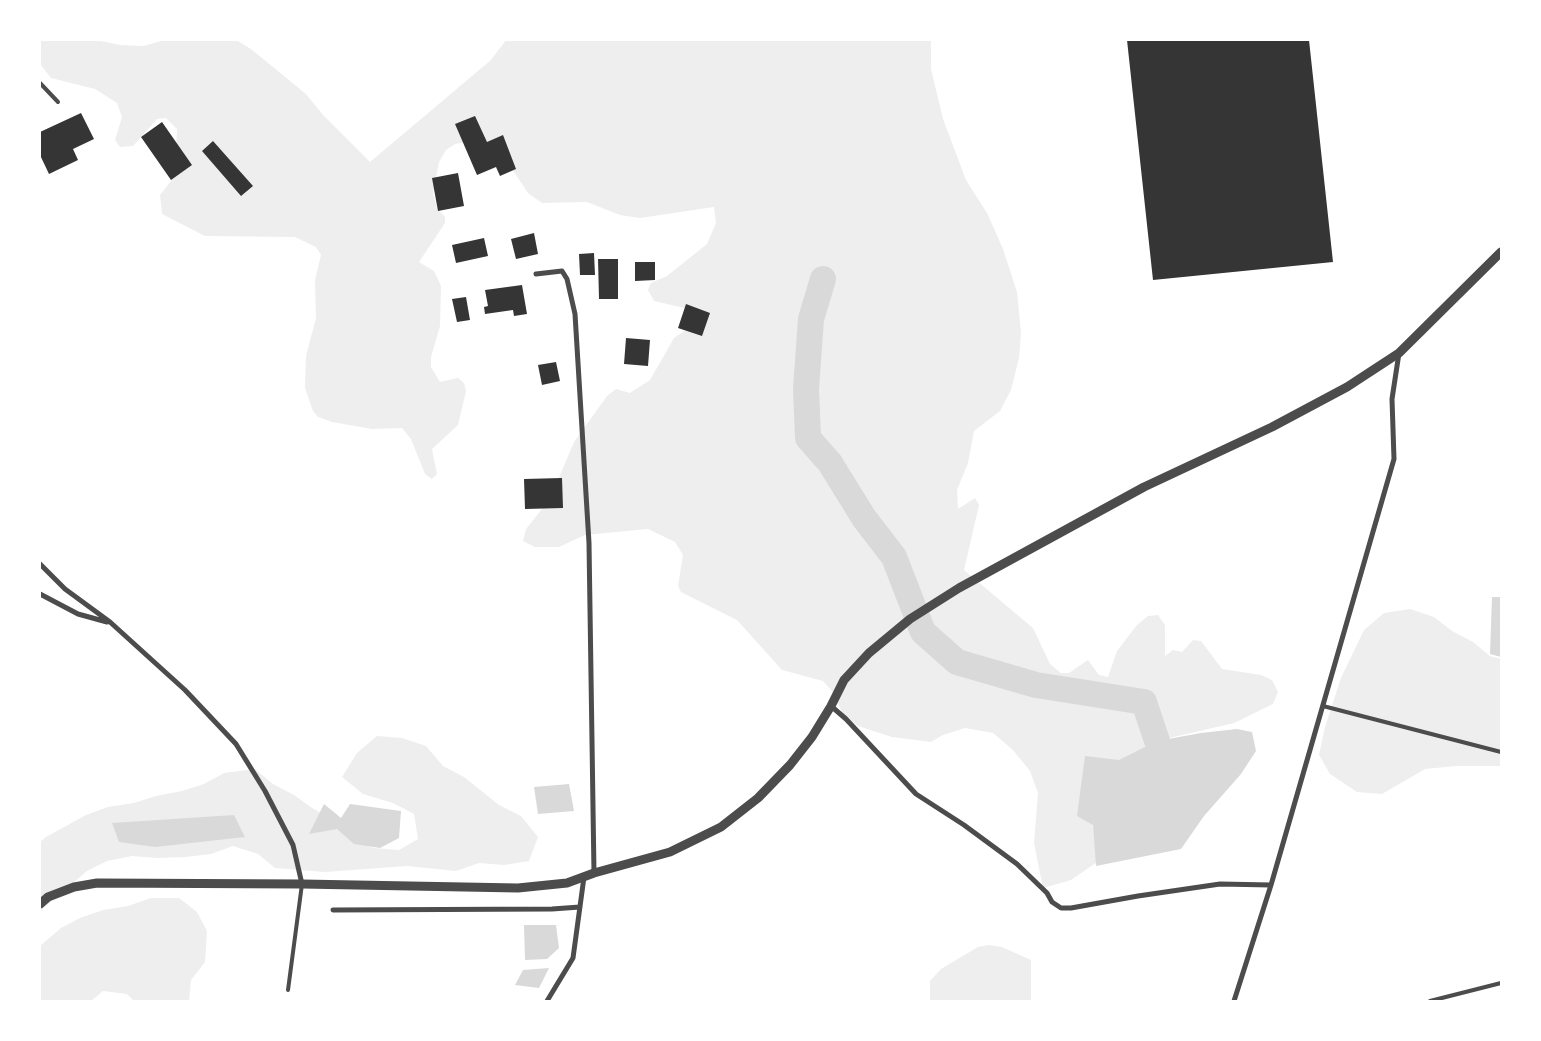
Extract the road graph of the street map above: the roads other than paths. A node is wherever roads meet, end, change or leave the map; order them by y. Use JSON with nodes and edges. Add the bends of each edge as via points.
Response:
{"nodes":[{"id":1,"x":40,"y":83,"type":"edge"},
{"id":2,"x":58,"y":102,"type":"dead end"},
{"id":3,"x":1501,"y":252,"type":"edge"},
{"id":4,"x":536,"y":274,"type":"dead end"},
{"id":5,"x":1399,"y":353,"type":"junction"},
{"id":6,"x":40,"y":564,"type":"edge"},
{"id":7,"x":40,"y":594,"type":"edge"},
{"id":8,"x":110,"y":622,"type":"junction"},
{"id":9,"x":831,"y":706,"type":"junction"},
{"id":10,"x":1323,"y":706,"type":"junction"},
{"id":11,"x":1501,"y":752,"type":"edge"},
{"id":12,"x":594,"y":873,"type":"junction"},
{"id":13,"x":584,"y":877,"type":"junction"},
{"id":14,"x":302,"y":884,"type":"junction"},
{"id":15,"x":1271,"y":885,"type":"junction"},
{"id":16,"x":40,"y":904,"type":"edge"},
{"id":17,"x":580,"y":907,"type":"junction"},
{"id":18,"x":333,"y":910,"type":"dead end"},
{"id":19,"x":1501,"y":983,"type":"edge"},
{"id":20,"x":288,"y":990,"type":"dead end"},
{"id":21,"x":547,"y":1001,"type":"edge"},
{"id":22,"x":1234,"y":1001,"type":"edge"},
{"id":23,"x":1430,"y":1001,"type":"edge"}],
"edges":[{"from":1,"to":2,"type":"lane"},
{"from":3,"to":5,"type":"street"},
{"from":4,"to":12,"type":"street","via":[[562,271],[575,314],[589,542]]},
{"from":5,"to":9,"type":"street","via":[[1348,387],[1144,487],[959,588],[910,619],[869,653],[844,680]]},
{"from":5,"to":10,"type":"street","via":[[1392,399],[1394,459]]},
{"from":6,"to":8,"type":"street","via":[[65,589]]},
{"from":7,"to":8,"type":"street","via":[[78,614]]},
{"from":8,"to":14,"type":"street","via":[[185,690],[236,744],[293,845]]},
{"from":9,"to":12,"type":"street","via":[[790,765],[758,798],[721,827],[670,852]]},
{"from":9,"to":15,"type":"street","via":[[916,794],[1017,864],[1061,908],[1220,884]]},
{"from":10,"to":11,"type":"lane"},
{"from":10,"to":15,"type":"street"},
{"from":12,"to":13,"type":"street"},
{"from":13,"to":14,"type":"street","via":[[567,883],[518,888]]},
{"from":13,"to":17,"type":"street"},
{"from":14,"to":16,"type":"street","via":[[97,883],[74,887],[48,897]]},
{"from":14,"to":20,"type":"lane"},
{"from":15,"to":22,"type":"street"},
{"from":17,"to":18,"type":"street"},
{"from":17,"to":21,"type":"street","via":[[572,958]]},
{"from":19,"to":23,"type":"lane"}]}
